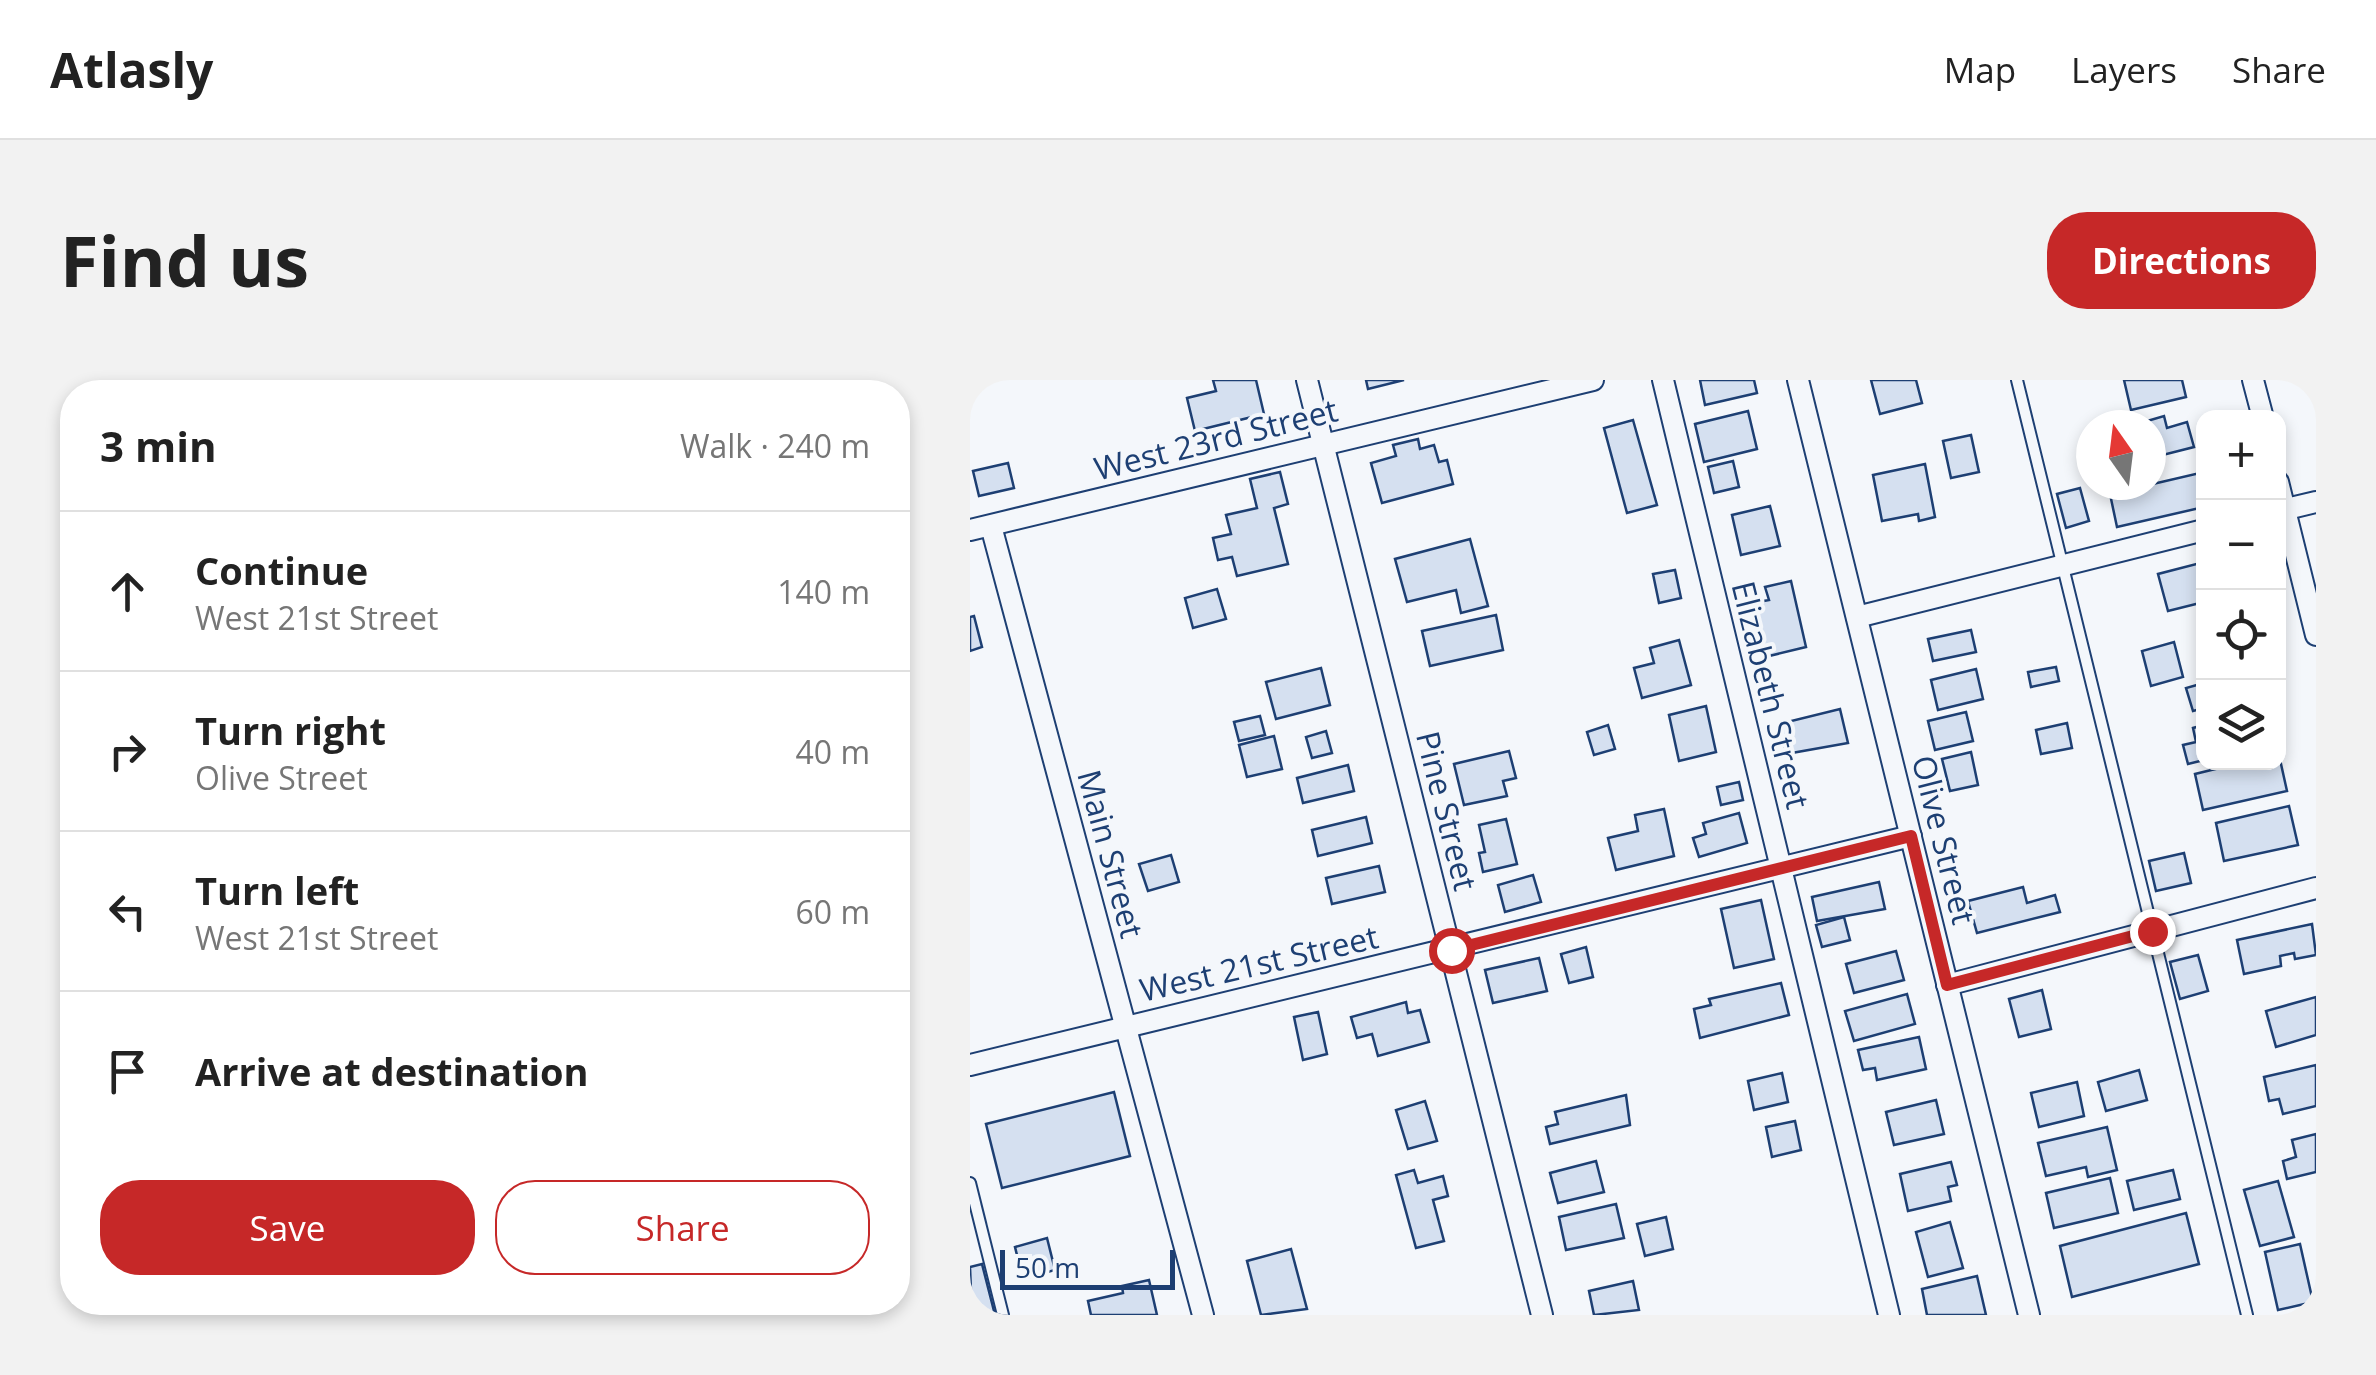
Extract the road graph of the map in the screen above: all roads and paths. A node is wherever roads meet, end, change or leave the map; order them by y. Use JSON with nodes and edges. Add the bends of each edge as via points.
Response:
{"nodes":[{"id":1,"x":1307,"y":380,"type":"edge"},
{"id":2,"x":1593,"y":380,"type":"edge"},
{"id":3,"x":1662,"y":380,"type":"edge"},
{"id":4,"x":1798,"y":380,"type":"edge"},
{"id":5,"x":2017,"y":380,"type":"edge"},
{"id":6,"x":2253,"y":380,"type":"edge"},
{"id":7,"x":2260,"y":410,"type":"edge"},
{"id":8,"x":1322,"y":446,"type":"junction"},
{"id":9,"x":2316,"y":502,"type":"edge"},
{"id":10,"x":2286,"y":509,"type":"edge"},
{"id":11,"x":2286,"y":525,"type":"edge"},
{"id":12,"x":980,"y":528,"type":"edge"},
{"id":13,"x":2196,"y":532,"type":"edge"},
{"id":14,"x":2063,"y":566,"type":"junction"},
{"id":15,"x":1857,"y":617,"type":"junction"},
{"id":16,"x":2316,"y":635,"type":"edge"},
{"id":17,"x":1911,"y":836,"type":"junction"},
{"id":18,"x":1781,"y":868,"type":"junction"},
{"id":19,"x":2316,"y":888,"type":"edge"},
{"id":20,"x":2152,"y":931,"type":"junction"},
{"id":21,"x":1451,"y":950,"type":"junction"},
{"id":22,"x":1947,"y":985,"type":"junction"},
{"id":23,"x":1126,"y":1026,"type":"junction"},
{"id":24,"x":970,"y":1065,"type":"edge"},
{"id":25,"x":970,"y":1182,"type":"edge"},
{"id":26,"x":1003,"y":1315,"type":"edge"},
{"id":27,"x":1203,"y":1315,"type":"edge"},
{"id":28,"x":1542,"y":1315,"type":"edge"},
{"id":29,"x":1889,"y":1315,"type":"edge"},
{"id":30,"x":2029,"y":1315,"type":"edge"},
{"id":31,"x":2247,"y":1315,"type":"edge"}],
"edges":[{"from":1,"to":8,"type":"street","name":"Pine Street"},
{"from":2,"to":8,"type":"street","name":"West 23rd Street"},
{"from":3,"to":18,"type":"street","name":"Elizabeth Street"},
{"from":4,"to":15,"type":"street","name":"Olive Street"},
{"from":5,"to":14,"type":"lane"},
{"from":6,"to":7,"type":"street"},
{"from":8,"to":12,"type":"street","name":"West 23rd Street"},
{"from":8,"to":21,"type":"street","name":"Pine Street"},
{"from":9,"to":10,"type":"street"},
{"from":11,"to":16,"type":"street"},
{"from":12,"to":23,"type":"street","name":"Main Street"},
{"from":13,"to":14,"type":"street"},
{"from":14,"to":15,"type":"street"},
{"from":14,"to":20,"type":"lane"},
{"from":15,"to":17,"type":"street","name":"Olive Street"},
{"from":17,"to":18,"type":"street","name":"West 21st Street"},
{"from":17,"to":22,"type":"street","name":"Olive Street"},
{"from":18,"to":21,"type":"street","name":"West 21st Street"},
{"from":18,"to":29,"type":"street","name":"Elizabeth Street"},
{"from":19,"to":20,"type":"street"},
{"from":20,"to":22,"type":"street"},
{"from":20,"to":31,"type":"lane"},
{"from":21,"to":23,"type":"street","name":"West 21st Street"},
{"from":21,"to":28,"type":"street","name":"Pine Street"},
{"from":22,"to":30,"type":"street","name":"Olive Street"},
{"from":23,"to":24,"type":"street","name":"West 21st Street"},
{"from":23,"to":27,"type":"street","name":"Main Street"},
{"from":25,"to":26,"type":"lane"}]}
